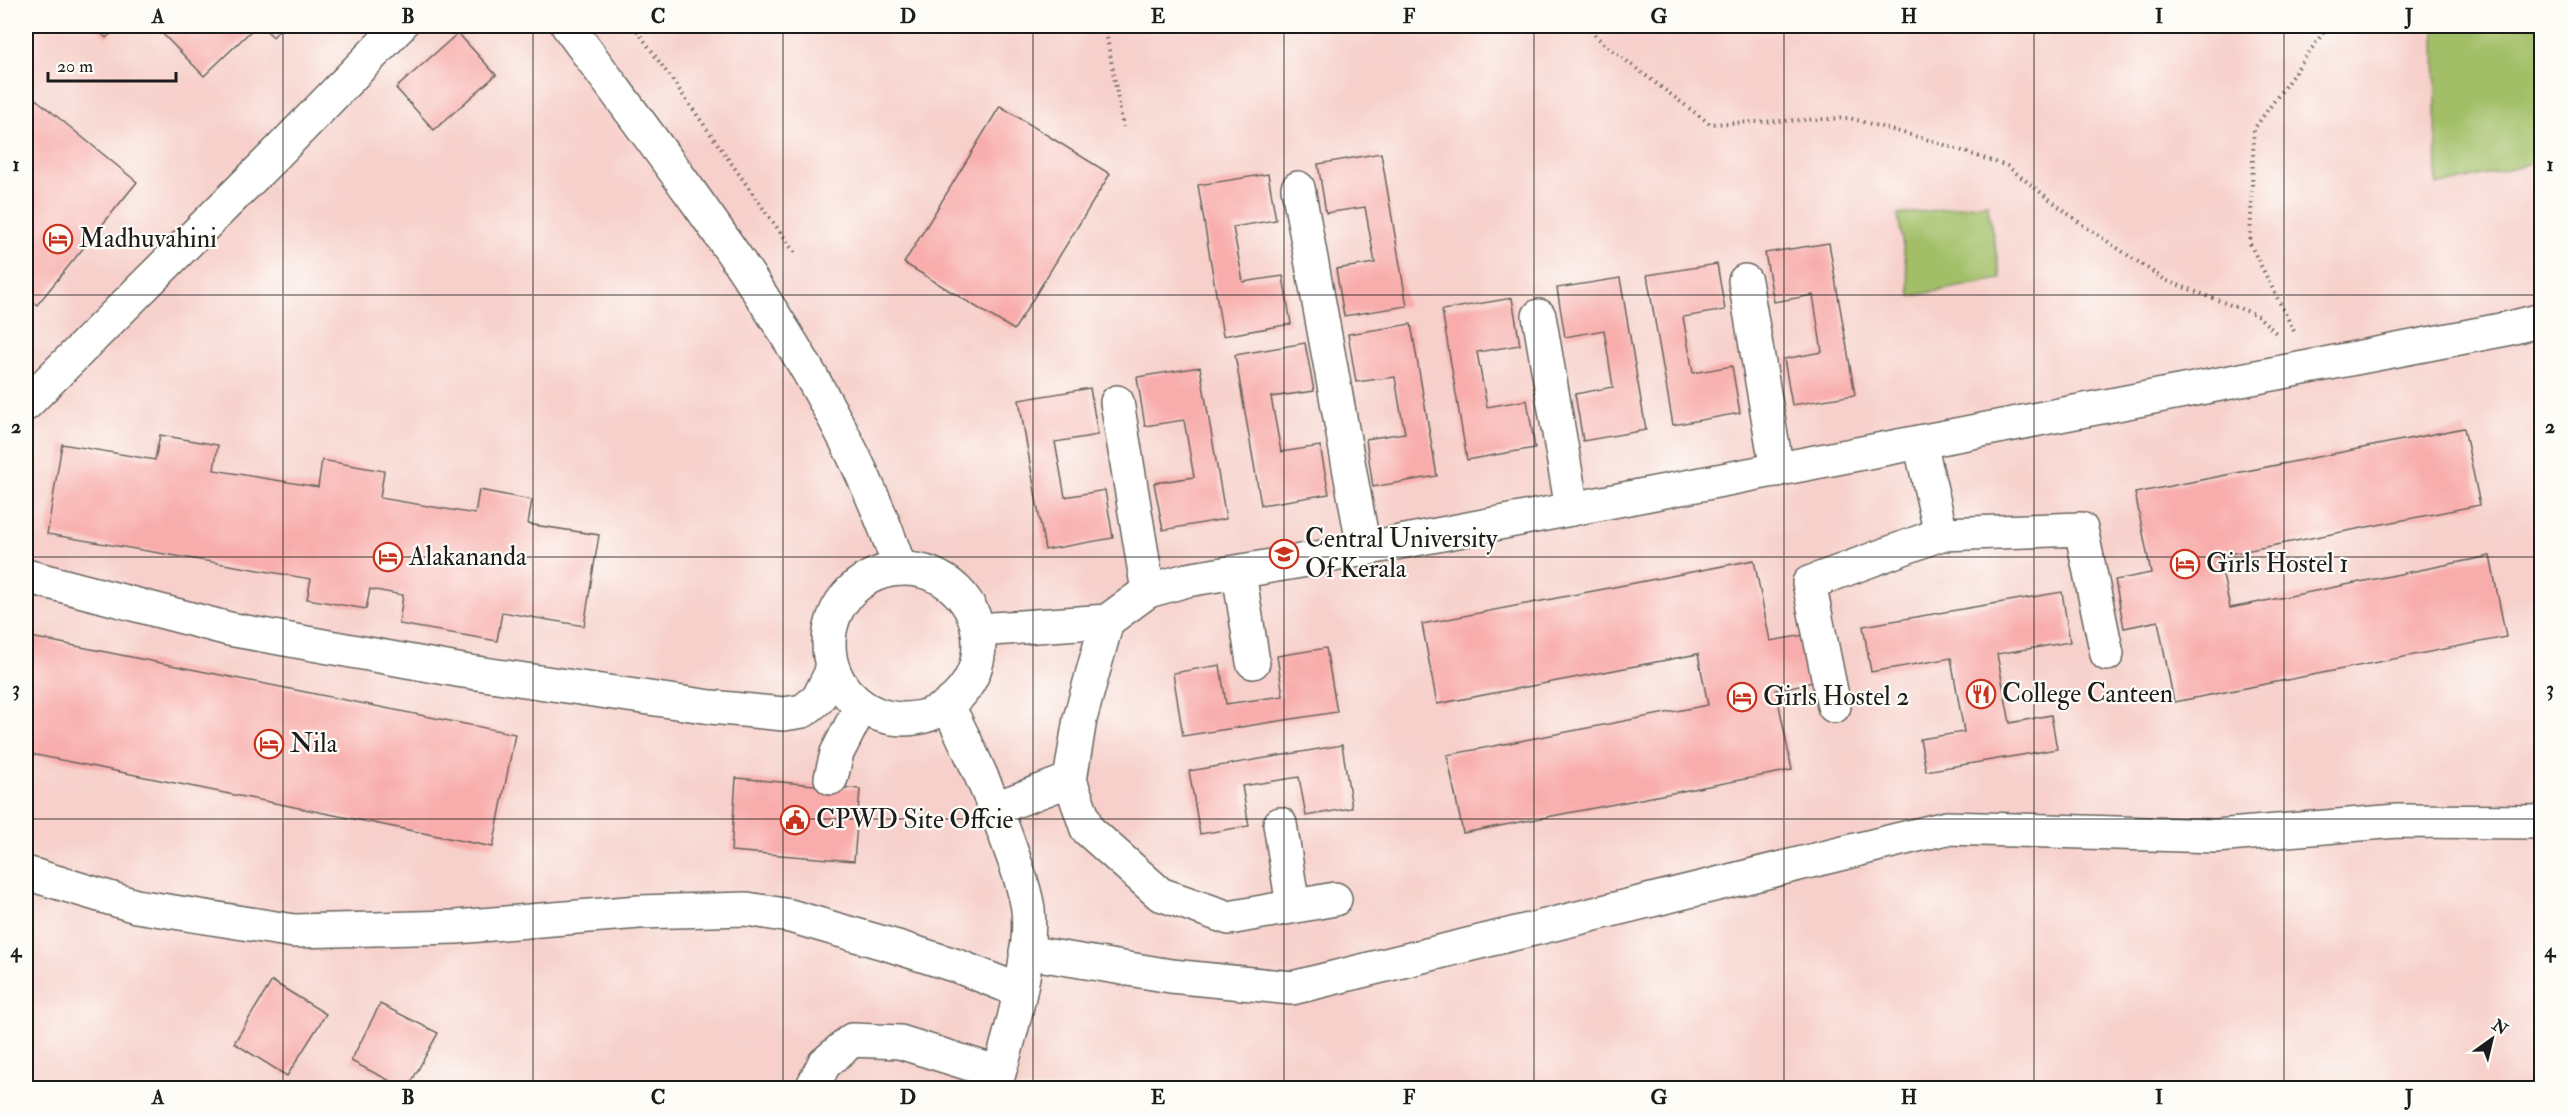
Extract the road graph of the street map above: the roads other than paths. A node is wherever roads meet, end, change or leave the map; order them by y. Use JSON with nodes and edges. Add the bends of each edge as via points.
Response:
{"nodes":[{"id":1,"x":400,"y":26,"type":"edge"},
{"id":2,"x":568,"y":26,"type":"edge"},
{"id":3,"x":1298,"y":188,"type":"dead end"},
{"id":4,"x":1745,"y":281,"type":"dead end"},
{"id":5,"x":1539,"y":316,"type":"dead end"},
{"id":6,"x":2541,"y":320,"type":"edge"},
{"id":7,"x":1117,"y":402,"type":"dead end"},
{"id":8,"x":26,"y":404,"type":"edge"},
{"id":9,"x":1920,"y":442,"type":"junction"},
{"id":10,"x":1778,"y":470,"type":"junction"},
{"id":11,"x":1572,"y":509,"type":"junction"},
{"id":12,"x":1941,"y":534,"type":"junction"},
{"id":13,"x":1364,"y":549,"type":"junction"},
{"id":14,"x":900,"y":570,"type":"junction"},
{"id":15,"x":1239,"y":572,"type":"junction"},
{"id":16,"x":26,"y":576,"type":"edge"},
{"id":17,"x":1148,"y":591,"type":"junction"},
{"id":18,"x":1107,"y":621,"type":"junction"},
{"id":19,"x":978,"y":630,"type":"junction"},
{"id":20,"x":2107,"y":654,"type":"dead end"},
{"id":21,"x":1253,"y":662,"type":"dead end"},
{"id":22,"x":833,"y":669,"type":"junction"},
{"id":23,"x":861,"y":706,"type":"junction"},
{"id":24,"x":948,"y":706,"type":"junction"},
{"id":25,"x":1834,"y":706,"type":"dead end"},
{"id":26,"x":831,"y":778,"type":"dead end"},
{"id":27,"x":1070,"y":780,"type":"junction"},
{"id":28,"x":996,"y":808,"type":"junction"},
{"id":29,"x":2541,"y":822,"type":"edge"},
{"id":30,"x":1280,"y":824,"type":"dead end"},
{"id":31,"x":26,"y":873,"type":"edge"},
{"id":32,"x":1335,"y":899,"type":"dead end"},
{"id":33,"x":1293,"y":906,"type":"junction"},
{"id":34,"x":1026,"y":952,"type":"junction"},
{"id":35,"x":1020,"y":990,"type":"junction"},
{"id":36,"x":988,"y":1079,"type":"edge"},
{"id":37,"x":812,"y":1089,"type":"edge"}],
"edges":[{"from":1,"to":8,"type":"street"},
{"from":2,"to":14,"type":"street","via":[[766,304],[860,469],[888,531]]},
{"from":3,"to":13,"type":"street"},
{"from":4,"to":10,"type":"street"},
{"from":5,"to":11,"type":"street"},
{"from":6,"to":9,"type":"street"},
{"from":7,"to":17,"type":"street"},
{"from":9,"to":10,"type":"street"},
{"from":9,"to":12,"type":"street"},
{"from":10,"to":11,"type":"street"},
{"from":11,"to":13,"type":"street"},
{"from":12,"to":20,"type":"street","via":[[2080,529]]},
{"from":12,"to":25,"type":"street","via":[[1809,583]]},
{"from":13,"to":15,"type":"street"},
{"from":14,"to":19,"type":"street","via":[[922,571],[958,592],[971,610]]},
{"from":14,"to":22,"type":"street","via":[[878,574],[857,585],[842,602],[832,623]]},
{"from":15,"to":17,"type":"street"},
{"from":15,"to":21,"type":"street"},
{"from":16,"to":22,"type":"street","via":[[229,628],[463,671],[711,707],[784,714],[803,711],[818,699]]},
{"from":17,"to":18,"type":"street"},
{"from":18,"to":19,"type":"street"},
{"from":18,"to":27,"type":"street","via":[[1080,719]]},
{"from":19,"to":24,"type":"street","via":[[974,673],[964,691]]},
{"from":22,"to":23,"type":"street","via":[[844,689]]},
{"from":23,"to":24,"type":"street","via":[[882,716],[905,719],[928,716]]},
{"from":23,"to":26,"type":"street","via":[[837,753]]},
{"from":24,"to":28,"type":"street"},
{"from":27,"to":28,"type":"street"},
{"from":27,"to":33,"type":"street","via":[[1087,829],[1160,894],[1228,918]]},
{"from":28,"to":34,"type":"street","via":[[1028,909]]},
{"from":29,"to":34,"type":"street","via":[[2397,820],[2216,836],[1946,828],[1292,988],[1171,976]]},
{"from":30,"to":33,"type":"street"},
{"from":31,"to":35,"type":"street","via":[[136,906],[294,930],[456,927],[639,912],[747,909],[790,916],[894,946]]},
{"from":32,"to":33,"type":"street"},
{"from":34,"to":35,"type":"street"},
{"from":35,"to":36,"type":"street"},
{"from":36,"to":37,"type":"street","via":[[900,1042],[852,1040],[824,1064]]}]}
